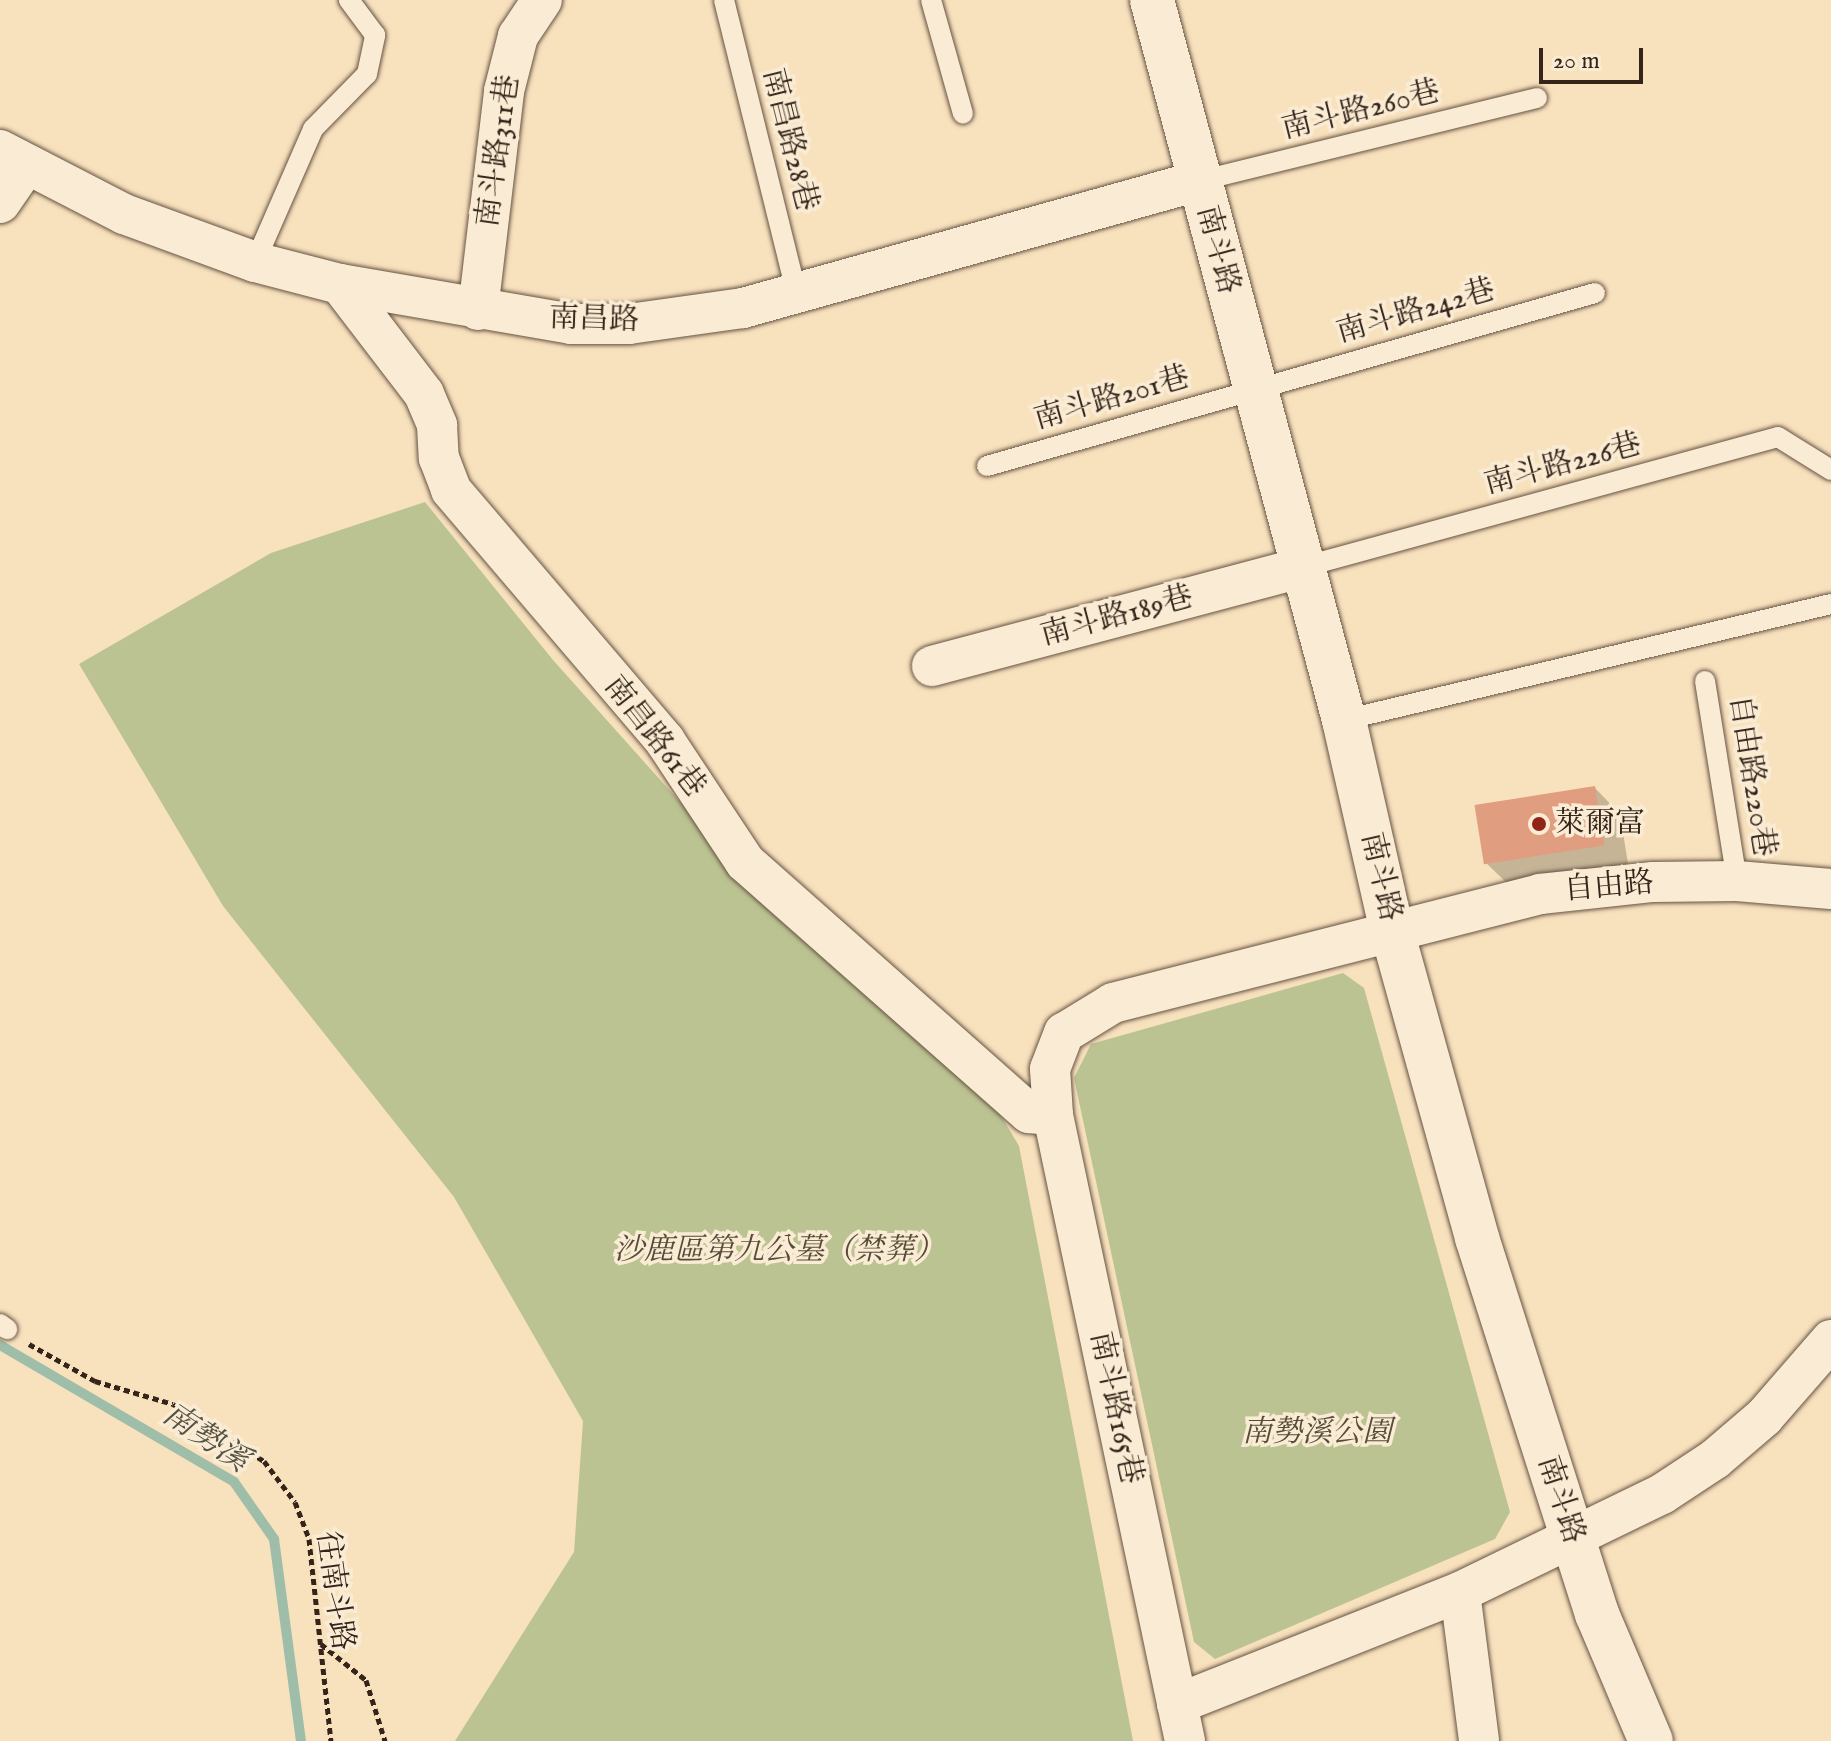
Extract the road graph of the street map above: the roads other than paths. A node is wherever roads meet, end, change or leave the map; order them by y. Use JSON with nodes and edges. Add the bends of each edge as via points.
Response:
{"nodes":[{"id":1,"x":349,"y":0,"type":"edge"},
{"id":2,"x":542,"y":0,"type":"edge"},
{"id":3,"x":724,"y":0,"type":"edge"},
{"id":4,"x":931,"y":0,"type":"edge"},
{"id":5,"x":1152,"y":0,"type":"edge"},
{"id":6,"x":1537,"y":98,"type":"dead end"},
{"id":7,"x":963,"y":114,"type":"dead end"},
{"id":8,"x":13,"y":157,"type":"edge"},
{"id":9,"x":1199,"y":181,"type":"junction"},
{"id":10,"x":0,"y":203,"type":"edge"},
{"id":11,"x":255,"y":262,"type":"junction"},
{"id":12,"x":340,"y":284,"type":"junction"},
{"id":13,"x":1595,"y":293,"type":"dead end"},
{"id":14,"x":797,"y":294,"type":"junction"},
{"id":15,"x":478,"y":310,"type":"junction"},
{"id":16,"x":1254,"y":390,"type":"junction"},
{"id":17,"x":987,"y":466,"type":"dead end"},
{"id":18,"x":1831,"y":470,"type":"edge"},
{"id":19,"x":1303,"y":567,"type":"junction"},
{"id":20,"x":1831,"y":604,"type":"edge"},
{"id":21,"x":932,"y":666,"type":"dead end"},
{"id":22,"x":1705,"y":681,"type":"dead end"},
{"id":23,"x":1344,"y":720,"type":"junction"},
{"id":24,"x":1737,"y":881,"type":"junction"},
{"id":25,"x":1831,"y":889,"type":"edge"},
{"id":26,"x":1392,"y":931,"type":"junction"},
{"id":27,"x":1053,"y":1115,"type":"junction"},
{"id":28,"x":1831,"y":1340,"type":"edge"},
{"id":29,"x":1572,"y":1540,"type":"junction"},
{"id":30,"x":1460,"y":1592,"type":"junction"},
{"id":31,"x":1181,"y":1722,"type":"edge"},
{"id":32,"x":1479,"y":1741,"type":"edge"},
{"id":33,"x":1651,"y":1741,"type":"edge"}],
"edges":[{"from":1,"to":11,"type":"lane","via":[[375,35],[367,74],[313,129]]},
{"from":2,"to":15,"type":"street","name":"南斗路311巷","via":[[518,36],[504,91]]},
{"from":3,"to":14,"type":"lane","name":"南昌路28巷"},
{"from":4,"to":7,"type":"lane"},
{"from":5,"to":9,"type":"street","name":"南斗路"},
{"from":6,"to":9,"type":"lane","name":"南斗路260巷"},
{"from":8,"to":10,"type":"street"},
{"from":8,"to":11,"type":"street","name":"南昌路","via":[[124,214]]},
{"from":9,"to":14,"type":"street","name":"南昌路"},
{"from":9,"to":16,"type":"street","name":"南斗路"},
{"from":11,"to":12,"type":"street","name":"南昌路"},
{"from":12,"to":15,"type":"street","name":"南昌路"},
{"from":12,"to":27,"type":"street","name":"南昌路61巷","via":[[424,394],[437,425],[439,458],[451,490],[665,741],[745,862],[1029,1113]]},
{"from":13,"to":16,"type":"lane","name":"南斗路242巷"},
{"from":14,"to":15,"type":"street","name":"南昌路","via":[[690,318],[629,324],[571,324]]},
{"from":16,"to":17,"type":"lane","name":"南斗路201巷"},
{"from":16,"to":19,"type":"street","name":"南斗路"},
{"from":18,"to":19,"type":"lane","name":"南斗路226巷","via":[[1778,437]]},
{"from":19,"to":21,"type":"street","name":"南斗路189巷"},
{"from":19,"to":23,"type":"street","name":"南斗路"},
{"from":20,"to":23,"type":"lane"},
{"from":22,"to":24,"type":"lane","name":"自由路220巷"},
{"from":23,"to":26,"type":"street","name":"南斗路"},
{"from":24,"to":25,"type":"street","name":"自由路"},
{"from":24,"to":26,"type":"street","name":"自由路","via":[[1604,884],[1482,905]]},
{"from":26,"to":27,"type":"street","name":"南斗路165巷","via":[[1113,1003],[1090,1014],[1064,1033],[1053,1052]]},
{"from":26,"to":29,"type":"street","name":"南斗路","via":[[1477,1238]]},
{"from":27,"to":31,"type":"street","name":"南斗路165巷"},
{"from":28,"to":29,"type":"street","name":"南斗路165巷","via":[[1797,1384],[1715,1459]]},
{"from":29,"to":30,"type":"street","name":"南斗路165巷"},
{"from":29,"to":33,"type":"street","name":"南斗路"},
{"from":30,"to":31,"type":"street","name":"南斗路165巷"},
{"from":30,"to":32,"type":"street"}]}
